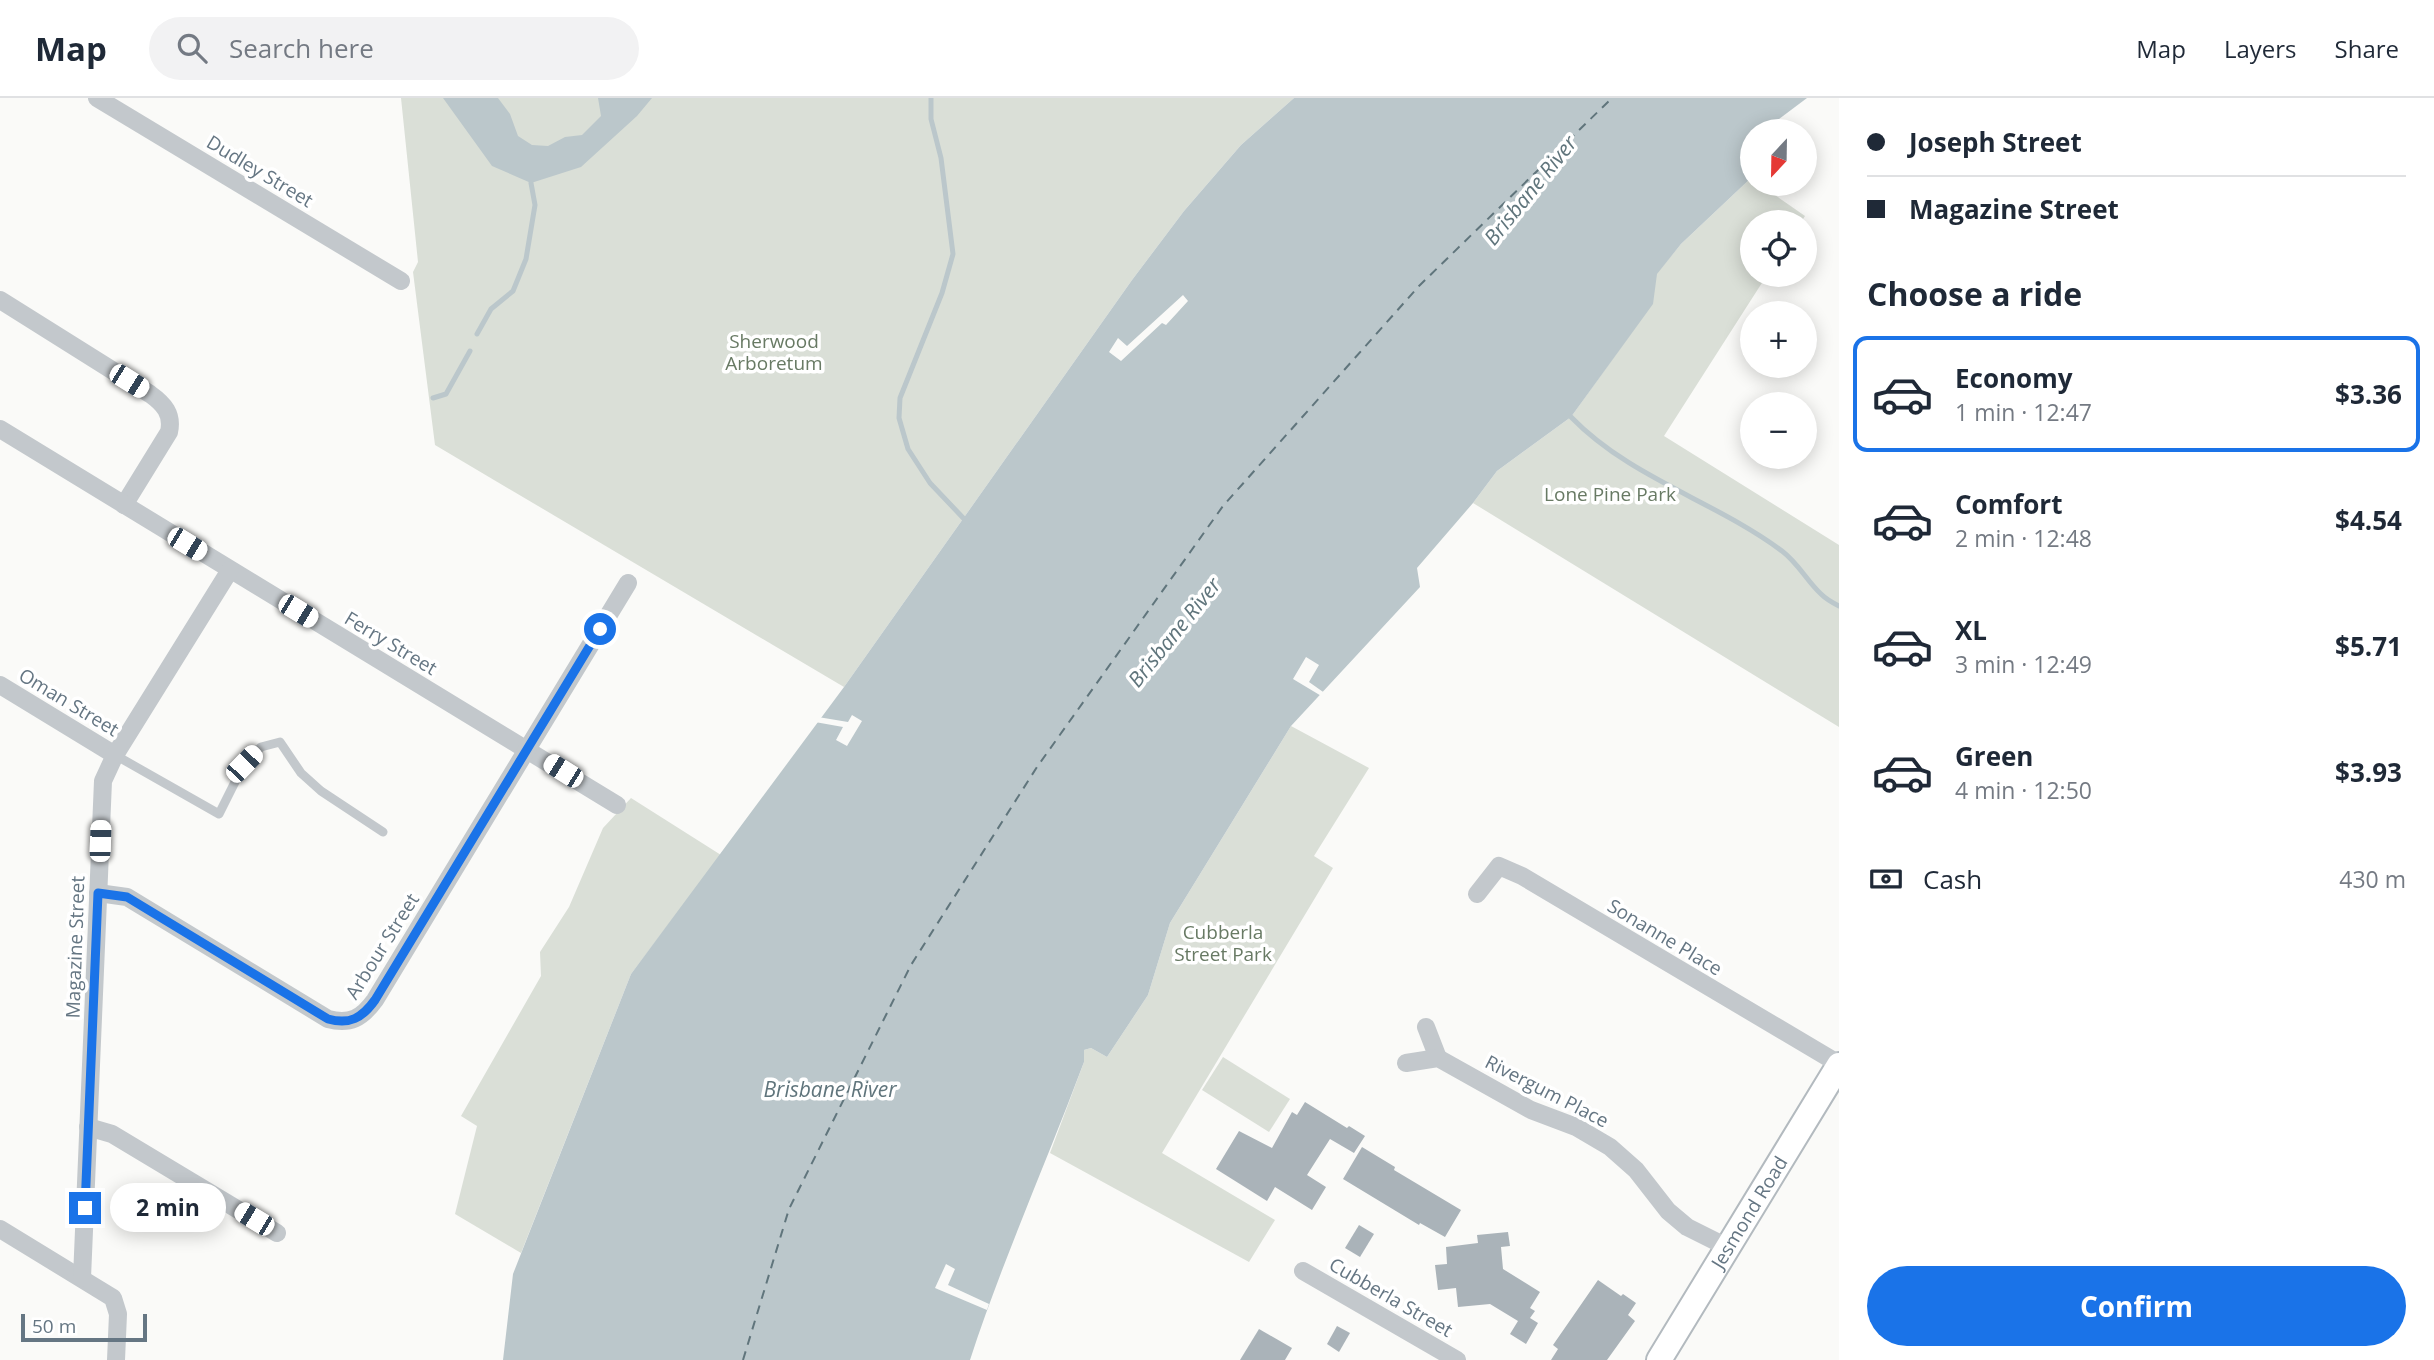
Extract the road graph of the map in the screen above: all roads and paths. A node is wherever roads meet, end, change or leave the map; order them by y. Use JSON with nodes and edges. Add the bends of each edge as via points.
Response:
{"nodes":[{"id":1,"x":97,"y":98,"type":"edge"},
{"id":2,"x":401,"y":281,"type":"dead end"},
{"id":3,"x":0,"y":300,"type":"edge"},
{"id":4,"x":0,"y":429,"type":"edge"},
{"id":5,"x":124,"y":505,"type":"junction"},
{"id":6,"x":230,"y":570,"type":"junction"},
{"id":7,"x":628,"y":583,"type":"dead end"},
{"id":8,"x":0,"y":685,"type":"edge"},
{"id":9,"x":526,"y":749,"type":"junction"},
{"id":10,"x":115,"y":755,"type":"junction"},
{"id":11,"x":617,"y":805,"type":"dead end"},
{"id":12,"x":383,"y":832,"type":"dead end"},
{"id":13,"x":98,"y":893,"type":"junction"},
{"id":14,"x":1477,"y":894,"type":"dead end"},
{"id":15,"x":1426,"y":1027,"type":"dead end"},
{"id":16,"x":1438,"y":1058,"type":"junction"},
{"id":17,"x":1406,"y":1063,"type":"dead end"},
{"id":18,"x":1839,"y":1065,"type":"edge"},
{"id":19,"x":88,"y":1128,"type":"junction"},
{"id":20,"x":0,"y":1228,"type":"edge"},
{"id":21,"x":277,"y":1233,"type":"dead end"},
{"id":22,"x":1727,"y":1247,"type":"junction"},
{"id":23,"x":1303,"y":1271,"type":"dead end"},
{"id":24,"x":82,"y":1278,"type":"junction"},
{"id":25,"x":116,"y":1360,"type":"edge"},
{"id":26,"x":1457,"y":1360,"type":"edge"},
{"id":27,"x":1660,"y":1360,"type":"edge"}],
"edges":[{"from":1,"to":2,"type":"street","name":"Dudley Street"},
{"from":3,"to":5,"type":"street","via":[[165,407],[169,432]]},
{"from":4,"to":5,"type":"street","name":"Ferry Street"},
{"from":5,"to":6,"type":"street","name":"Ferry Street"},
{"from":6,"to":9,"type":"street","name":"Ferry Street"},
{"from":6,"to":10,"type":"street","name":"Magazine Street"},
{"from":7,"to":9,"type":"street","name":"Arbour Street"},
{"from":8,"to":10,"type":"street","name":"Oman Street"},
{"from":9,"to":11,"type":"street","name":"Ferry Street"},
{"from":9,"to":13,"type":"street","name":"Arbour Street","via":[[375,1000],[355,1020],[328,1019],[127,897]]},
{"from":10,"to":12,"type":"lane","via":[[219,814],[244,764],[261,747],[280,742],[301,774]]},
{"from":10,"to":13,"type":"street","name":"Magazine Street","via":[[103,781]]},
{"from":13,"to":19,"type":"street","name":"Magazine Street"},
{"from":14,"to":18,"type":"street","name":"Sonanne Place","via":[[1499,866],[1522,876]]},
{"from":15,"to":16,"type":"street"},
{"from":16,"to":17,"type":"street"},
{"from":16,"to":22,"type":"street","name":"Rivergum Place","via":[[1610,1147],[1636,1170],[1668,1211],[1687,1227]]},
{"from":18,"to":22,"type":"street","name":"Jesmond Road"},
{"from":19,"to":21,"type":"street","via":[[112,1134]]},
{"from":19,"to":24,"type":"street","name":"Magazine Street"},
{"from":20,"to":24,"type":"street"},
{"from":22,"to":27,"type":"street","name":"Jesmond Road"},
{"from":23,"to":26,"type":"street","name":"Cubberla Street"},
{"from":24,"to":25,"type":"street","via":[[116,1302]]}]}
